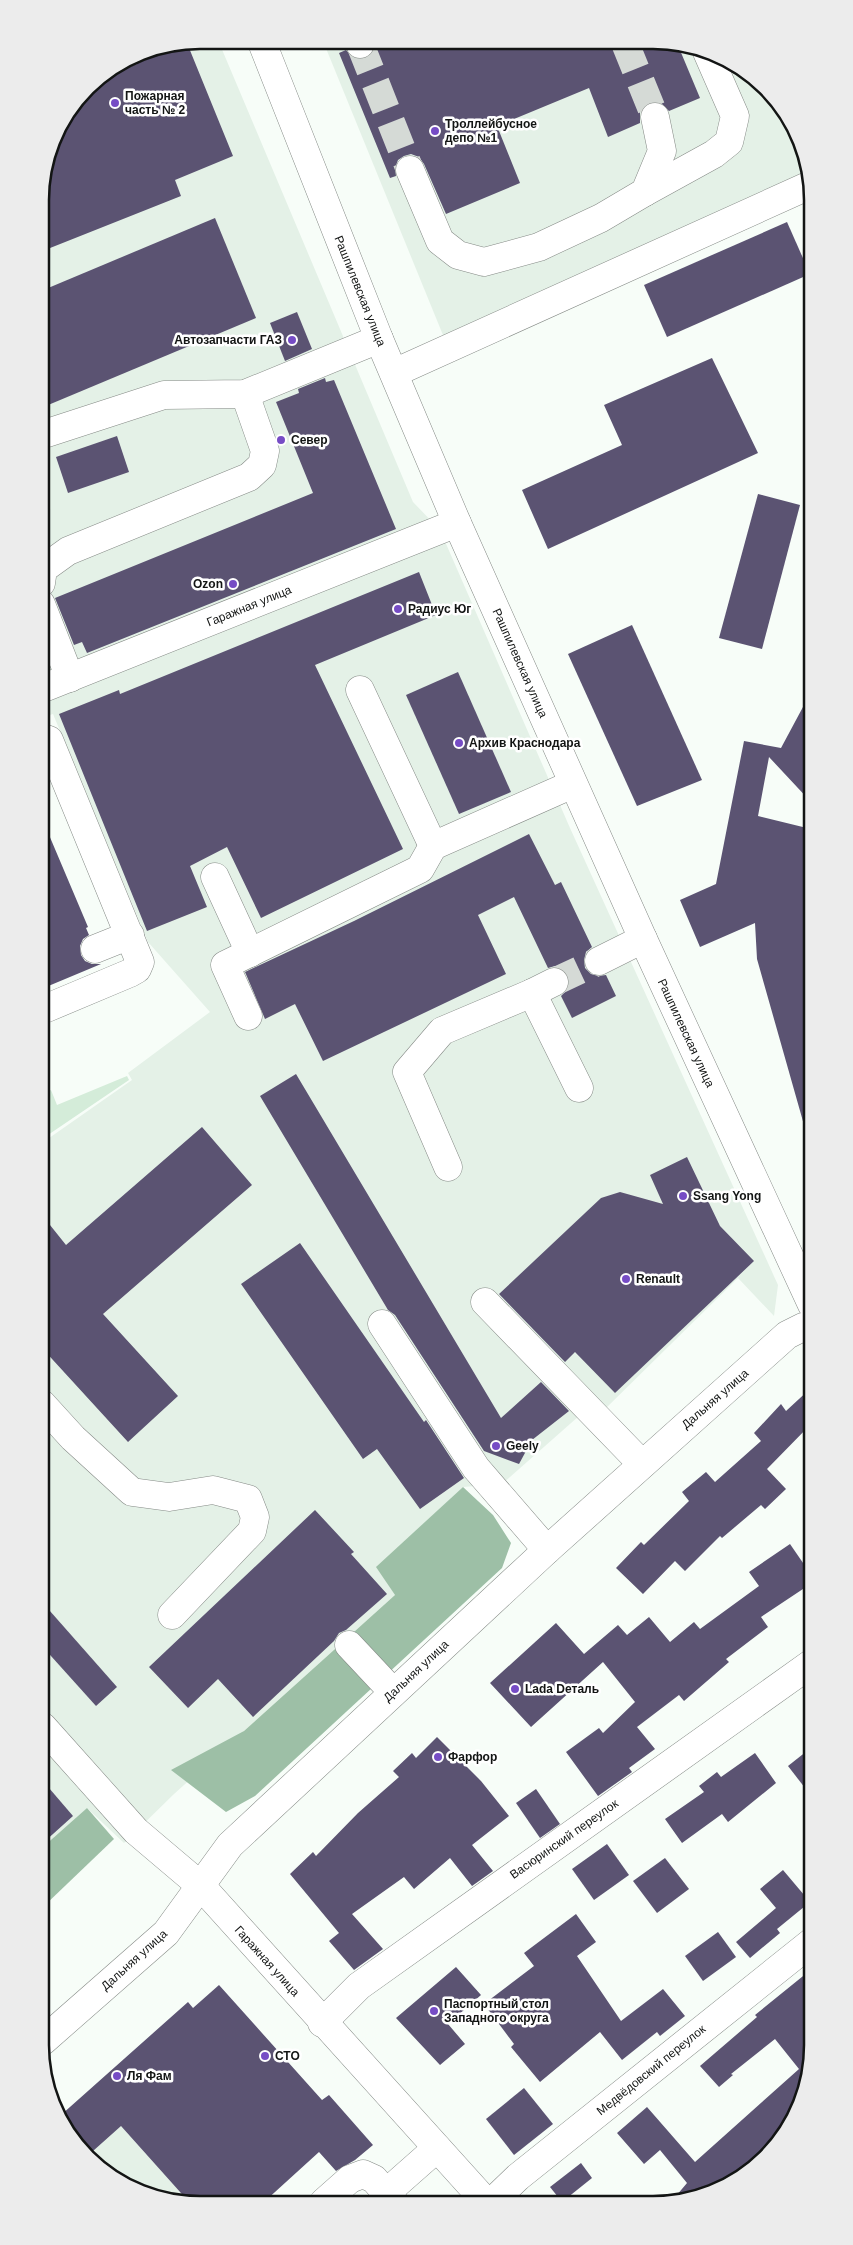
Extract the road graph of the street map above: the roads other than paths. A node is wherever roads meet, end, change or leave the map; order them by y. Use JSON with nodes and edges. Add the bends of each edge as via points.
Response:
{"nodes":[{"id":1,"x":265,"y":49,"type":"edge"},
{"id":2,"x":710,"y":60,"type":"edge"},
{"id":3,"x":655,"y":117,"type":"tunnel mouth"},
{"id":4,"x":410,"y":170,"type":"tunnel mouth"},
{"id":5,"x":804,"y":188,"type":"edge"},
{"id":6,"x":645,"y":192,"type":"junction"},
{"id":7,"x":379,"y":339,"type":"junction"},
{"id":8,"x":394,"y":373,"type":"junction"},
{"id":9,"x":245,"y":394,"type":"junction"},
{"id":10,"x":49,"y":432,"type":"edge"},
{"id":11,"x":457,"y":523,"type":"junction"},
{"id":12,"x":49,"y":565,"type":"edge"},
{"id":13,"x":49,"y":624,"type":"edge"},
{"id":14,"x":70,"y":678,"type":"junction"},
{"id":15,"x":49,"y":686,"type":"edge"},
{"id":16,"x":360,"y":690,"type":"dead end"},
{"id":17,"x":49,"y":740,"type":"edge"},
{"id":18,"x":573,"y":784,"type":"junction"},
{"id":19,"x":433,"y":846,"type":"junction"},
{"id":20,"x":216,"y":877,"type":"dead end"},
{"id":21,"x":130,"y":935,"type":"junction"},
{"id":22,"x":643,"y":939,"type":"junction"},
{"id":23,"x":95,"y":950,"type":"dead end"},
{"id":24,"x":250,"y":953,"type":"junction"},
{"id":25,"x":599,"y":961,"type":"tunnel mouth"},
{"id":26,"x":49,"y":1007,"type":"edge"},
{"id":27,"x":248,"y":1016,"type":"dead end"},
{"id":28,"x":579,"y":1088,"type":"dead end"},
{"id":29,"x":448,"y":1167,"type":"dead end"},
{"id":30,"x":804,"y":1288,"type":"edge"},
{"id":31,"x":485,"y":1302,"type":"dead end"},
{"id":32,"x":382,"y":1324,"type":"dead end"},
{"id":33,"x":804,"y":1327,"type":"edge"},
{"id":34,"x":49,"y":1412,"type":"edge"},
{"id":35,"x":642,"y":1464,"type":"junction"},
{"id":36,"x":547,"y":1550,"type":"junction"},
{"id":37,"x":172,"y":1615,"type":"dead end"},
{"id":38,"x":350,"y":1645,"type":"dead end"},
{"id":39,"x":804,"y":1669,"type":"edge"},
{"id":40,"x":393,"y":1692,"type":"junction"},
{"id":41,"x":49,"y":1734,"type":"edge"},
{"id":42,"x":201,"y":1886,"type":"junction"},
{"id":43,"x":804,"y":1947,"type":"edge"},
{"id":44,"x":322,"y":2023,"type":"junction"},
{"id":45,"x":49,"y":2036,"type":"edge"},
{"id":46,"x":436,"y":2148,"type":"junction"},
{"id":47,"x":331,"y":2196,"type":"edge"},
{"id":48,"x":389,"y":2196,"type":"edge"},
{"id":49,"x":391,"y":2196,"type":"edge"},
{"id":50,"x":480,"y":2196,"type":"edge"},
{"id":51,"x":498,"y":2196,"type":"edge"}],
"edges":[{"from":1,"to":7,"type":"street","name":"Рашпилевская улица"},
{"from":2,"to":6,"type":"street","via":[[735,116],[729,142],[714,154]]},
{"from":3,"to":6,"type":"street","via":[[662,151]]},
{"from":4,"to":6,"type":"street","via":[[440,241],[458,255],[484,262],[539,247],[601,218]]},
{"from":5,"to":8,"type":"street"},
{"from":7,"to":8,"type":"street","name":"Рашпилевская улица"},
{"from":7,"to":9,"type":"street"},
{"from":8,"to":11,"type":"street","name":"Рашпилевская улица"},
{"from":9,"to":10,"type":"street","via":[[164,395]]},
{"from":9,"to":12,"type":"street","via":[[265,451],[262,465],[256,472],[249,478],[68,551]]},
{"from":11,"to":14,"type":"street","name":"Гаражная улица"},
{"from":11,"to":18,"type":"street","name":"Рашпилевская улица"},
{"from":13,"to":14,"type":"street"},
{"from":14,"to":15,"type":"street","name":"Гаражная улица"},
{"from":16,"to":19,"type":"street"},
{"from":17,"to":21,"type":"street"},
{"from":18,"to":19,"type":"street"},
{"from":18,"to":22,"type":"street","name":"Рашпилевская улица"},
{"from":19,"to":24,"type":"street","via":[[420,869]]},
{"from":20,"to":24,"type":"street"},
{"from":21,"to":23,"type":"street"},
{"from":21,"to":26,"type":"street","via":[[140,962],[137,969]]},
{"from":22,"to":25,"type":"street"},
{"from":22,"to":30,"type":"street","name":"Рашпилевская улица"},
{"from":24,"to":27,"type":"street","via":[[225,965]]},
{"from":28,"to":29,"type":"street","via":[[543,987],[442,1030],[407,1072]]},
{"from":31,"to":35,"type":"street"},
{"from":32,"to":36,"type":"street","via":[[476,1468]]},
{"from":33,"to":35,"type":"street","name":"Дальняя улица","via":[[787,1335]]},
{"from":34,"to":37,"type":"street","via":[[132,1492],[169,1497],[213,1490],[248,1500],[255,1517],[252,1531]]},
{"from":35,"to":36,"type":"street","name":"Дальняя улица"},
{"from":36,"to":40,"type":"street","name":"Дальняя улица"},
{"from":38,"to":40,"type":"street"},
{"from":39,"to":44,"type":"street","name":"Васюринский переулок","via":[[359,1986]]},
{"from":40,"to":42,"type":"street","name":"Дальняя улица","via":[[230,1845]]},
{"from":41,"to":42,"type":"street","name":"Гаражная улица","via":[[136,1831]]},
{"from":42,"to":44,"type":"street","name":"Гаражная улица"},
{"from":42,"to":45,"type":"street","name":"Дальняя улица","via":[[166,1933]]},
{"from":43,"to":51,"type":"street","name":"Медвёдовский переулок"},
{"from":44,"to":46,"type":"street","name":"Гаражная улица"},
{"from":46,"to":49,"type":"street"},
{"from":46,"to":50,"type":"street","name":"Гаражная улица"},
{"from":47,"to":48,"type":"street","via":[[350,2179],[363,2174],[374,2179]]}]}
